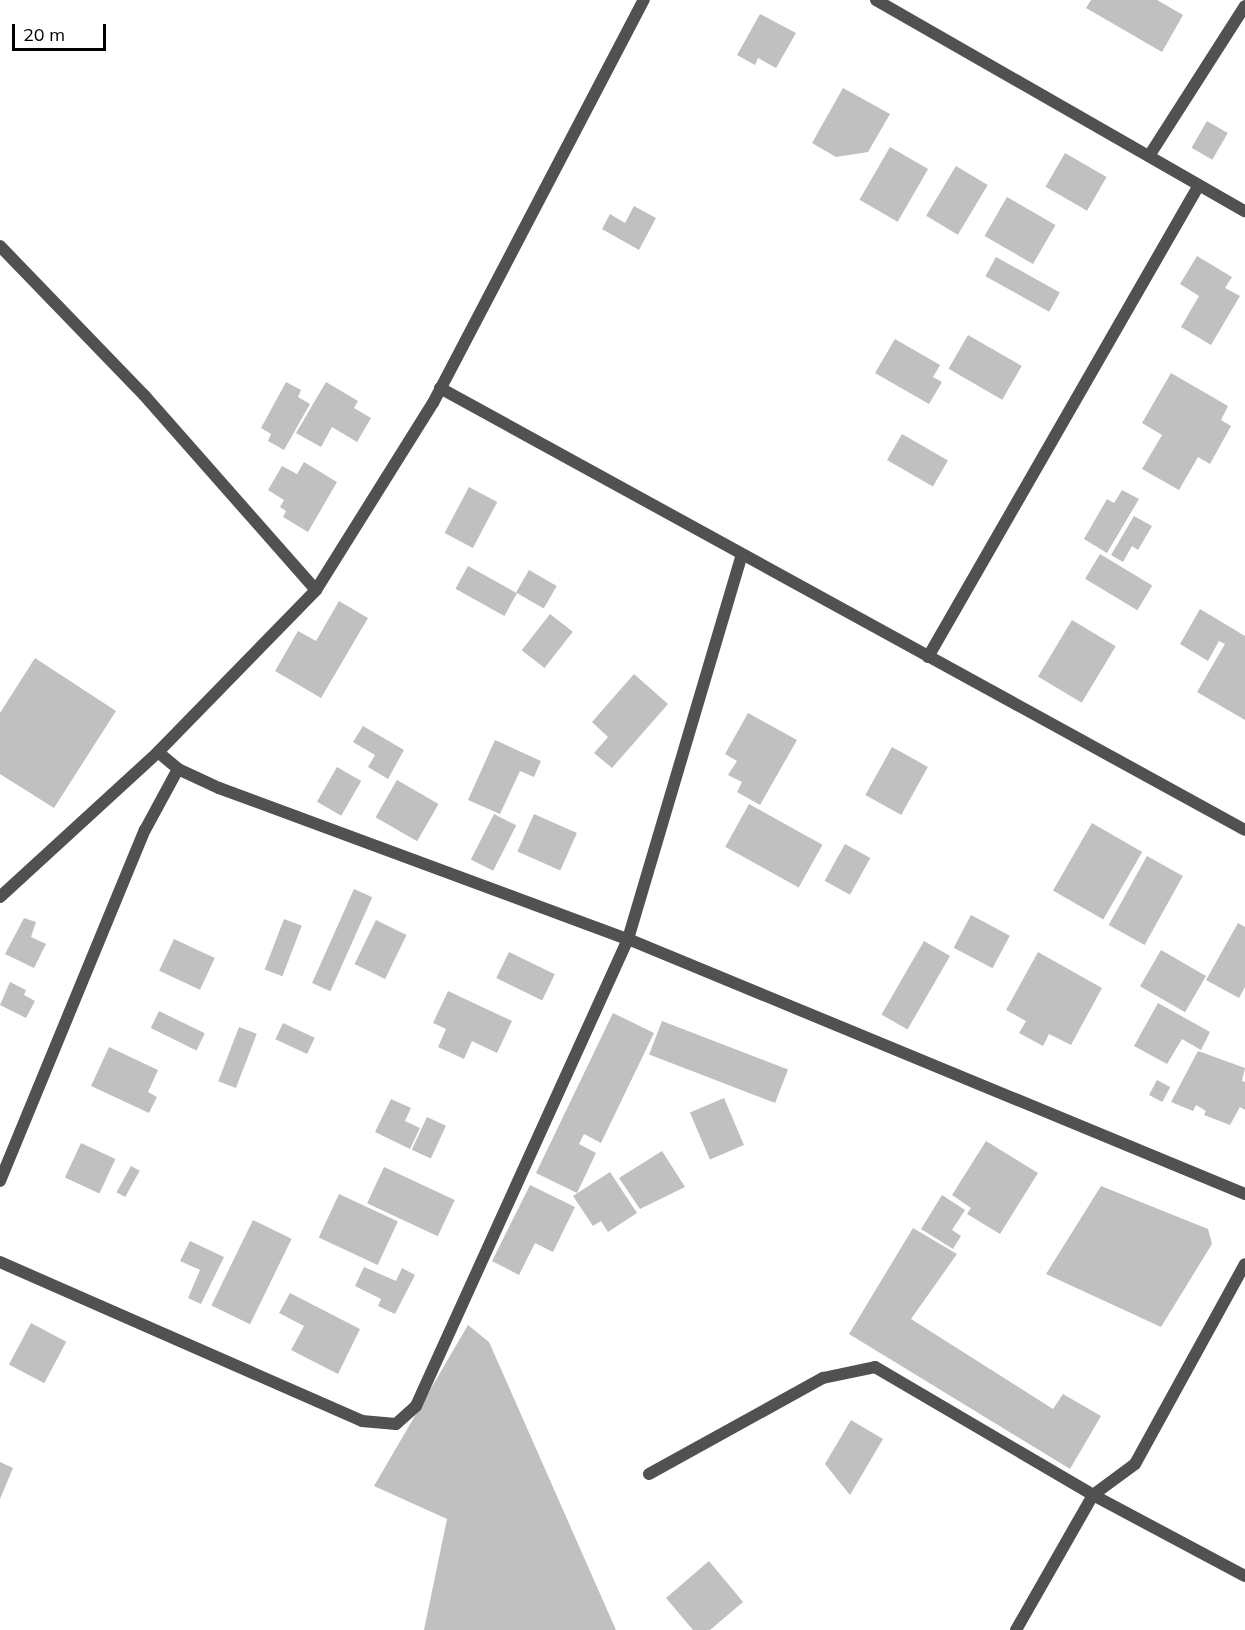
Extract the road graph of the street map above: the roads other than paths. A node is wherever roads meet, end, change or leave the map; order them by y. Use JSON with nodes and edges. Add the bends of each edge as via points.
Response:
{"nodes":[{"id":1,"x":644,"y":0,"type":"edge"},
{"id":2,"x":876,"y":0,"type":"edge"},
{"id":3,"x":1245,"y":6,"type":"edge"},
{"id":4,"x":1149,"y":156,"type":"junction"},
{"id":5,"x":1199,"y":185,"type":"junction"},
{"id":6,"x":1245,"y":211,"type":"edge"},
{"id":7,"x":0,"y":246,"type":"edge"},
{"id":8,"x":440,"y":388,"type":"junction"},
{"id":9,"x":742,"y":555,"type":"junction"},
{"id":10,"x":316,"y":590,"type":"junction"},
{"id":11,"x":928,"y":657,"type":"junction"},
{"id":12,"x":158,"y":752,"type":"junction"},
{"id":13,"x":178,"y":769,"type":"junction"},
{"id":14,"x":1245,"y":830,"type":"edge"},
{"id":15,"x":0,"y":897,"type":"edge"},
{"id":16,"x":628,"y":939,"type":"junction"},
{"id":17,"x":0,"y":1181,"type":"edge"},
{"id":18,"x":1245,"y":1194,"type":"edge"},
{"id":19,"x":0,"y":1262,"type":"edge"},
{"id":20,"x":1245,"y":1264,"type":"edge"},
{"id":21,"x":649,"y":1474,"type":"dead end"},
{"id":22,"x":1093,"y":1495,"type":"junction"},
{"id":23,"x":1245,"y":1576,"type":"edge"},
{"id":24,"x":1016,"y":1630,"type":"edge"}],
"edges":[{"from":1,"to":8,"type":"street"},
{"from":2,"to":4,"type":"street"},
{"from":3,"to":4,"type":"street"},
{"from":4,"to":5,"type":"street"},
{"from":5,"to":6,"type":"street"},
{"from":5,"to":11,"type":"street"},
{"from":7,"to":10,"type":"street","via":[[144,395]]},
{"from":8,"to":9,"type":"street"},
{"from":8,"to":10,"type":"street"},
{"from":9,"to":11,"type":"street"},
{"from":9,"to":16,"type":"street"},
{"from":10,"to":12,"type":"street"},
{"from":11,"to":14,"type":"street"},
{"from":12,"to":13,"type":"street"},
{"from":12,"to":15,"type":"street"},
{"from":13,"to":16,"type":"street","via":[[219,788]]},
{"from":13,"to":17,"type":"street","via":[[145,830]]},
{"from":16,"to":18,"type":"street"},
{"from":16,"to":19,"type":"street","via":[[416,1406],[396,1424],[362,1421]]},
{"from":20,"to":22,"type":"street","via":[[1135,1464]]},
{"from":21,"to":22,"type":"street","via":[[823,1378],[874,1367]]},
{"from":22,"to":23,"type":"street"},
{"from":22,"to":24,"type":"street"}]}
